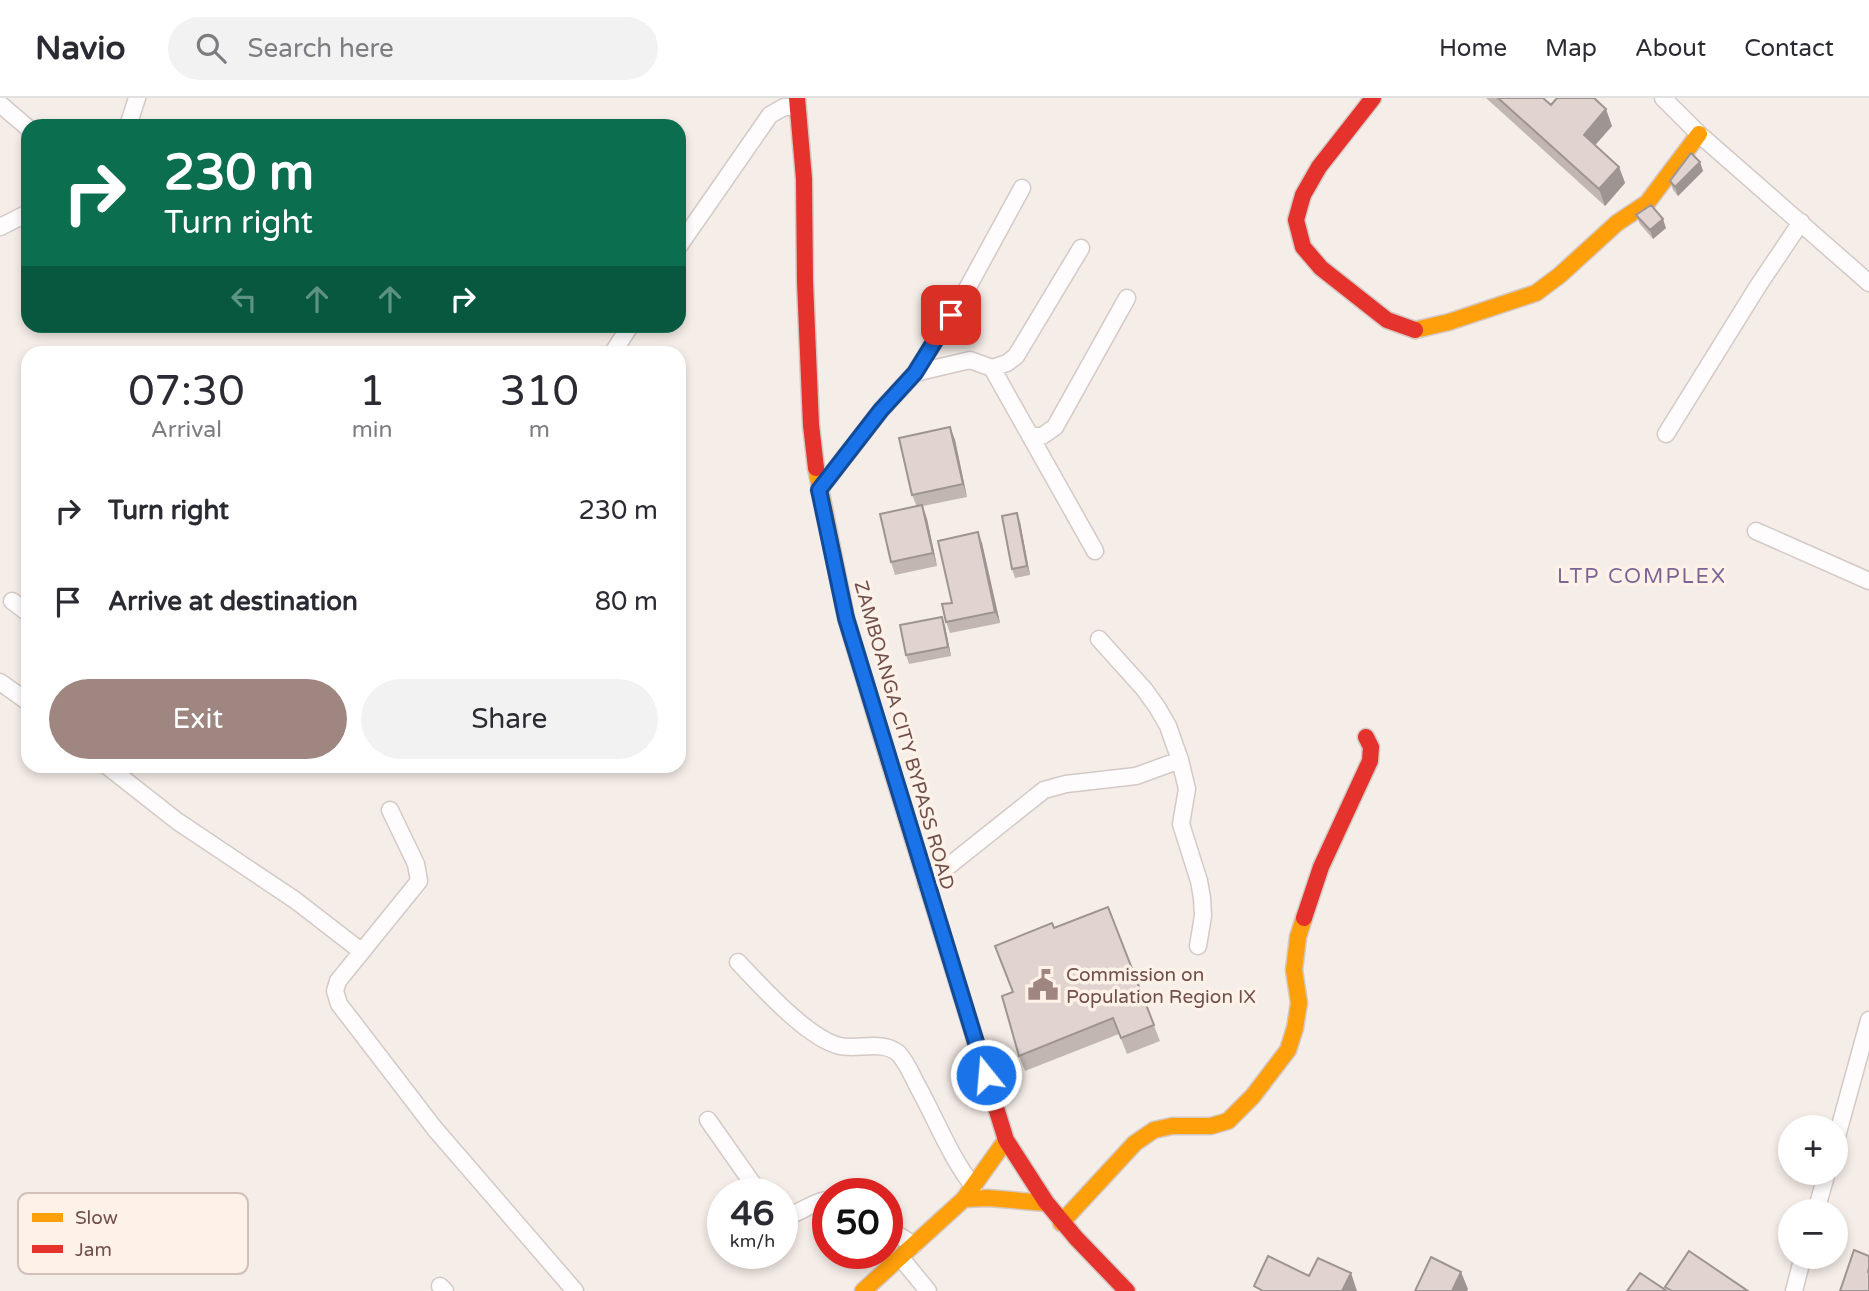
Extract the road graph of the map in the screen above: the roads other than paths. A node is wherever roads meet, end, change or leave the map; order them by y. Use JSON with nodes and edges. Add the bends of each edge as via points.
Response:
{"nodes":[{"id":1,"x":137,"y":98,"type":"edge"},
{"id":2,"x":1373,"y":98,"type":"edge"},
{"id":3,"x":1662,"y":98,"type":"edge"},
{"id":4,"x":797,"y":102,"type":"edge"},
{"id":5,"x":0,"y":104,"type":"edge"},
{"id":6,"x":1678,"y":104,"type":"edge"},
{"id":7,"x":130,"y":119,"type":"edge"},
{"id":8,"x":21,"y":122,"type":"edge"},
{"id":9,"x":1699,"y":134,"type":"junction"},
{"id":10,"x":1022,"y":188,"type":"dead end"},
{"id":11,"x":21,"y":216,"type":"edge"},
{"id":12,"x":1801,"y":222,"type":"junction"},
{"id":13,"x":0,"y":227,"type":"edge"},
{"id":14,"x":686,"y":236,"type":"edge"},
{"id":15,"x":1081,"y":248,"type":"dead end"},
{"id":16,"x":1869,"y":283,"type":"edge"},
{"id":17,"x":1127,"y":298,"type":"dead end"},
{"id":18,"x":992,"y":368,"type":"junction"},
{"id":19,"x":915,"y":373,"type":"junction"},
{"id":20,"x":1666,"y":434,"type":"dead end"},
{"id":21,"x":1030,"y":436,"type":"junction"},
{"id":22,"x":819,"y":490,"type":"junction"},
{"id":23,"x":1756,"y":531,"type":"dead end"},
{"id":24,"x":1095,"y":551,"type":"dead end"},
{"id":25,"x":1869,"y":581,"type":"edge"},
{"id":26,"x":12,"y":601,"type":"dead end"},
{"id":27,"x":21,"y":608,"type":"edge"},
{"id":28,"x":1098,"y":639,"type":"dead end"},
{"id":29,"x":0,"y":682,"type":"edge"},
{"id":30,"x":21,"y":697,"type":"edge"},
{"id":31,"x":1366,"y":737,"type":"dead end"},
{"id":32,"x":1180,"y":760,"type":"junction"},
{"id":33,"x":116,"y":773,"type":"edge"},
{"id":34,"x":390,"y":810,"type":"dead end"},
{"id":35,"x":926,"y":884,"type":"junction"},
{"id":36,"x":1198,"y":946,"type":"dead end"},
{"id":37,"x":361,"y":951,"type":"junction"},
{"id":38,"x":738,"y":962,"type":"dead end"},
{"id":39,"x":1869,"y":1020,"type":"edge"},
{"id":40,"x":1843,"y":1115,"type":"edge"},
{"id":41,"x":708,"y":1120,"type":"dead end"},
{"id":42,"x":1006,"y":1140,"type":"junction"},
{"id":43,"x":749,"y":1178,"type":"edge"},
{"id":44,"x":969,"y":1193,"type":"junction"},
{"id":45,"x":1046,"y":1203,"type":"junction"},
{"id":46,"x":1061,"y":1223,"type":"junction"},
{"id":47,"x":903,"y":1238,"type":"edge"},
{"id":48,"x":914,"y":1245,"type":"junction"},
{"id":49,"x":903,"y":1256,"type":"edge"},
{"id":50,"x":903,"y":1260,"type":"edge"},
{"id":51,"x":888,"y":1269,"type":"edge"},
{"id":52,"x":1800,"y":1269,"type":"edge"},
{"id":53,"x":575,"y":1291,"type":"edge"},
{"id":54,"x":863,"y":1291,"type":"edge"},
{"id":55,"x":928,"y":1291,"type":"edge"},
{"id":56,"x":1127,"y":1291,"type":"edge"},
{"id":57,"x":1794,"y":1291,"type":"edge"}],
"edges":[{"from":1,"to":7,"type":"street"},
{"from":2,"to":9,"type":"street","via":[[1319,167],[1303,195],[1296,220],[1303,247],[1321,268],[1387,320],[1415,330],[1536,293],[1647,203]]},
{"from":3,"to":6,"type":"street"},
{"from":4,"to":14,"type":"street","via":[[770,114]]},
{"from":4,"to":22,"type":"street","name":"ZAMBOANGA CITY BYPASS ROAD","via":[[804,179],[811,425]]},
{"from":5,"to":8,"type":"street"},
{"from":6,"to":9,"type":"street"},
{"from":9,"to":12,"type":"street"},
{"from":10,"to":19,"type":"street"},
{"from":11,"to":13,"type":"street"},
{"from":12,"to":16,"type":"street"},
{"from":12,"to":20,"type":"street"},
{"from":15,"to":18,"type":"street","via":[[1016,356]]},
{"from":17,"to":21,"type":"street","via":[[1055,427],[1042,436]]},
{"from":18,"to":19,"type":"street","via":[[970,360]]},
{"from":18,"to":21,"type":"street"},
{"from":19,"to":22,"type":"street"},
{"from":21,"to":24,"type":"street"},
{"from":22,"to":35,"type":"street","name":"ZAMBOANGA CITY BYPASS ROAD","via":[[846,618]]},
{"from":23,"to":25,"type":"street"},
{"from":26,"to":27,"type":"street"},
{"from":28,"to":32,"type":"street","via":[[1157,707]]},
{"from":29,"to":30,"type":"street"},
{"from":31,"to":46,"type":"street","via":[[1370,761],[1321,867],[1298,937],[1294,970],[1299,1003],[1289,1050],[1228,1121],[1154,1130],[1135,1143]]},
{"from":32,"to":35,"type":"street","via":[[1136,776],[1066,783],[1044,790]]},
{"from":32,"to":36,"type":"street","via":[[1187,789],[1181,824],[1202,898]]},
{"from":33,"to":37,"type":"street"},
{"from":34,"to":37,"type":"street","via":[[416,864],[419,881]]},
{"from":35,"to":42,"type":"street","name":"ZAMBOANGA CITY BYPASS ROAD"},
{"from":37,"to":53,"type":"street","via":[[335,991],[346,1015],[435,1129]]},
{"from":38,"to":44,"type":"street","via":[[817,1035],[840,1046],[884,1047],[897,1052],[932,1111]]},
{"from":39,"to":40,"type":"street"},
{"from":41,"to":43,"type":"street"},
{"from":42,"to":44,"type":"street"},
{"from":42,"to":45,"type":"street","name":"ZAMBOANGA CITY BYPASS ROAD"},
{"from":44,"to":45,"type":"street"},
{"from":44,"to":48,"type":"street"},
{"from":45,"to":46,"type":"street","name":"ZAMBOANGA CITY BYPASS ROAD"},
{"from":46,"to":56,"type":"street","name":"ZAMBOANGA CITY BYPASS ROAD"},
{"from":47,"to":48,"type":"street"},
{"from":48,"to":49,"type":"street"},
{"from":50,"to":55,"type":"street"},
{"from":51,"to":54,"type":"street"},
{"from":52,"to":57,"type":"street"}]}
